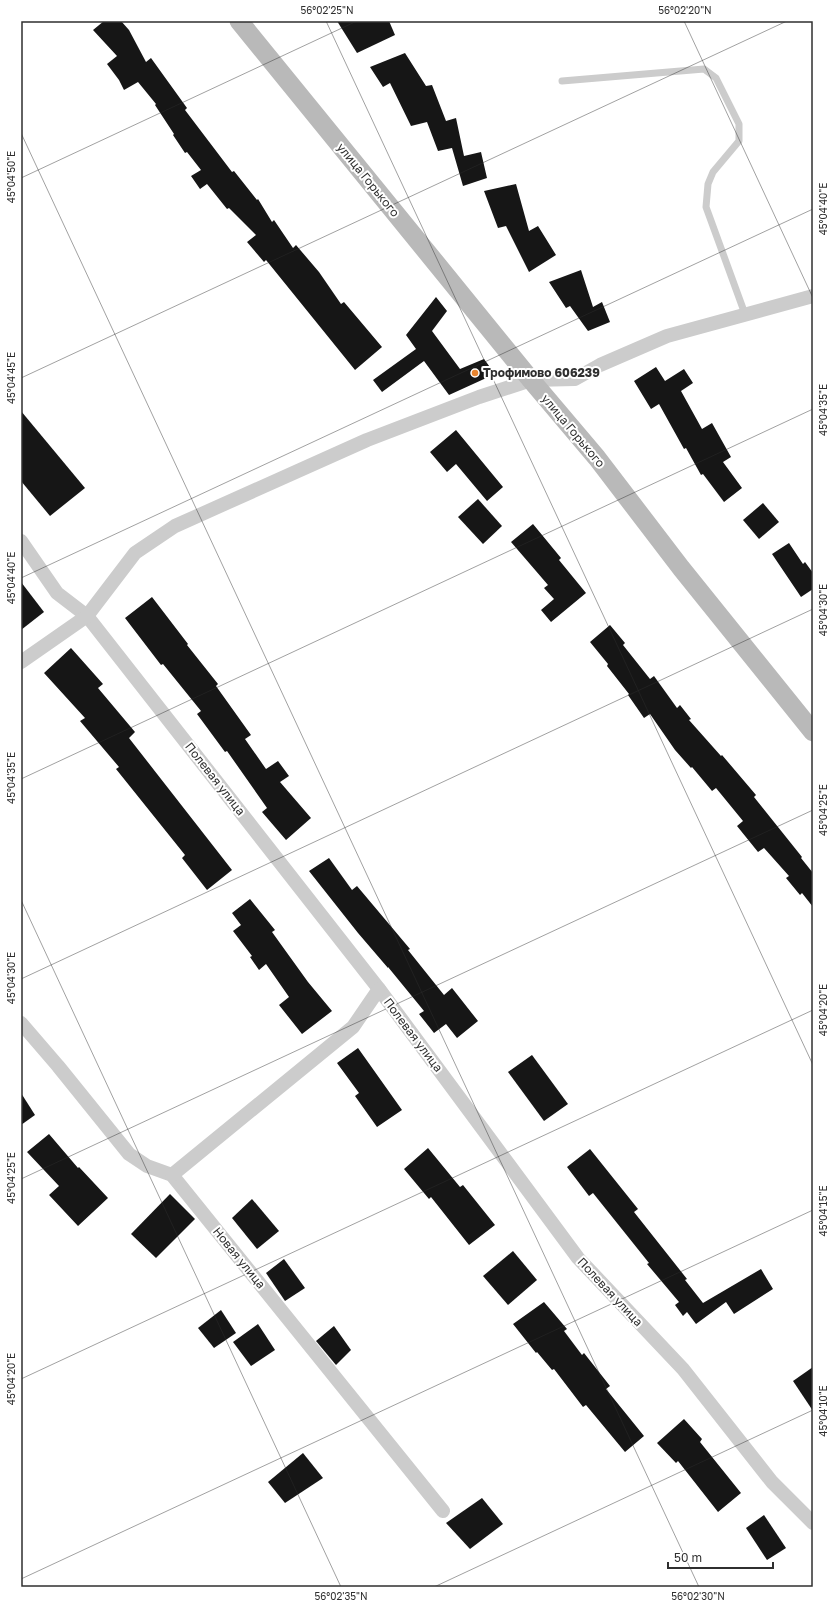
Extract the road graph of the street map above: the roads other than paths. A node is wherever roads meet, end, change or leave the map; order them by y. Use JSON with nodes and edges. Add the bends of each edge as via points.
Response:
{"nodes":[{"id":1,"x":239,"y":21,"type":"edge"},
{"id":2,"x":562,"y":81,"type":"dead end"},
{"id":3,"x":813,"y":296,"type":"edge"},
{"id":4,"x":745,"y":314,"type":"junction"},
{"id":5,"x":531,"y":380,"type":"junction"},
{"id":6,"x":21,"y":541,"type":"edge"},
{"id":7,"x":87,"y":616,"type":"junction"},
{"id":8,"x":21,"y":662,"type":"edge"},
{"id":9,"x":813,"y":732,"type":"edge"},
{"id":10,"x":379,"y":989,"type":"junction"},
{"id":11,"x":21,"y":1023,"type":"edge"},
{"id":12,"x":172,"y":1175,"type":"junction"},
{"id":13,"x":444,"y":1511,"type":"dead end"},
{"id":14,"x":813,"y":1523,"type":"edge"}],
"edges":[{"from":1,"to":5,"type":"main road","name":"улица Горького"},
{"from":2,"to":4,"type":"lane","via":[[704,69],[716,78],[739,124],[739,141],[713,172],[708,184],[706,207]]},
{"from":3,"to":4,"type":"street"},
{"from":4,"to":5,"type":"street","via":[[667,336],[600,365],[575,379]]},
{"from":5,"to":7,"type":"street","via":[[367,440],[175,526],[135,553]]},
{"from":5,"to":9,"type":"main road","name":"улица Горького","via":[[597,458],[681,568]]},
{"from":6,"to":7,"type":"street","name":"Полевая улица","via":[[57,593]]},
{"from":7,"to":8,"type":"street"},
{"from":7,"to":10,"type":"street","name":"Полевая улица"},
{"from":10,"to":12,"type":"street","via":[[353,1027]]},
{"from":10,"to":14,"type":"street","name":"Полевая улица","via":[[578,1258],[683,1369],[772,1482]]},
{"from":11,"to":12,"type":"street","via":[[129,1154],[147,1166]]},
{"from":12,"to":13,"type":"street","name":"Новая улица"}]}
